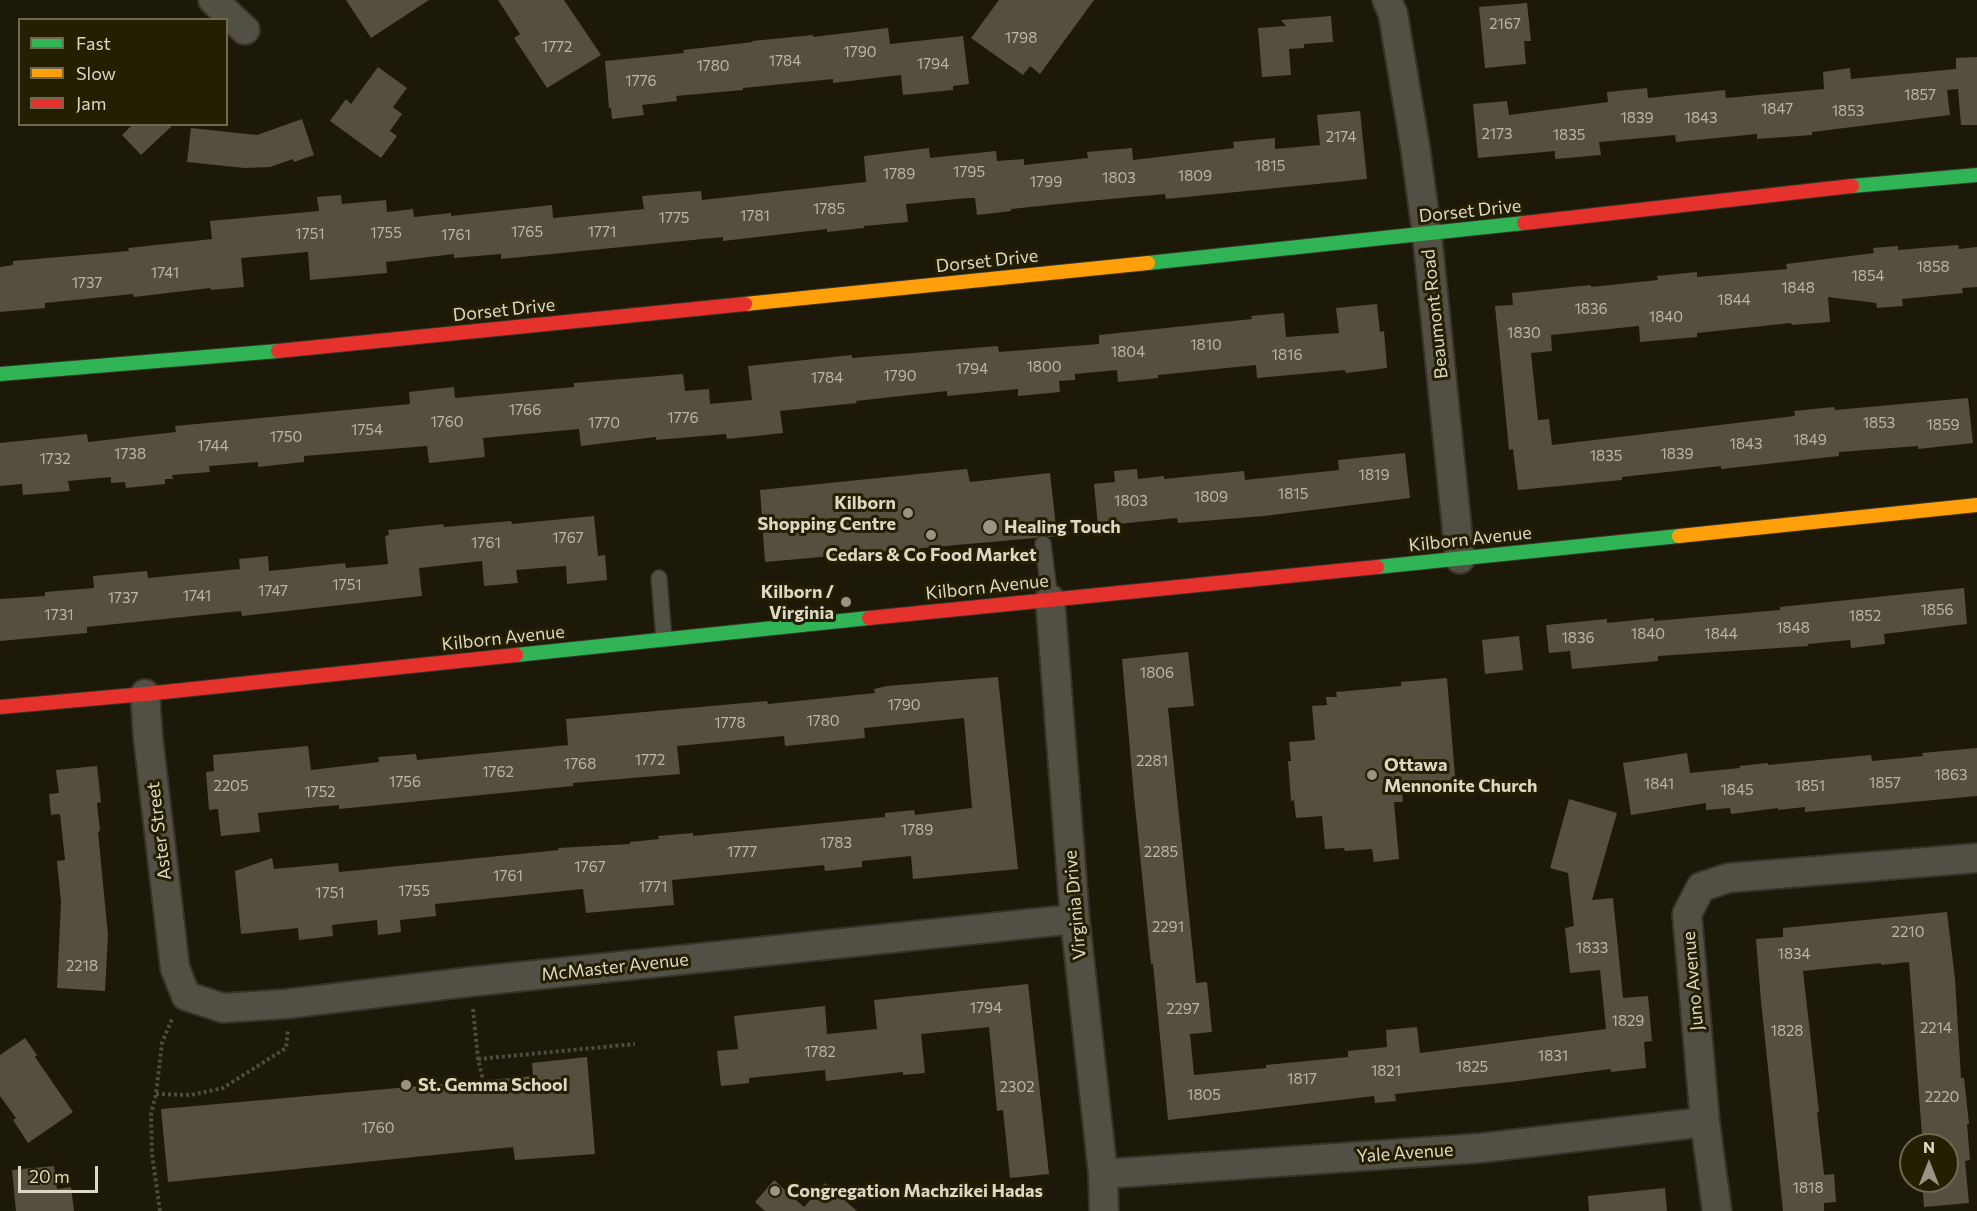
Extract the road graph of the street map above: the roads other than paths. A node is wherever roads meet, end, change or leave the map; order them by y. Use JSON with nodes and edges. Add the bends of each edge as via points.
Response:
{"nodes":[{"id":1,"x":213,"y":0,"type":"edge"},
{"id":2,"x":1387,"y":0,"type":"edge"},
{"id":3,"x":245,"y":30,"type":"dead end"},
{"id":4,"x":1977,"y":176,"type":"edge"},
{"id":5,"x":1427,"y":234,"type":"junction"},
{"id":6,"x":0,"y":374,"type":"edge"},
{"id":7,"x":1977,"y":505,"type":"edge"},
{"id":8,"x":1043,"y":544,"type":"dead end"},
{"id":9,"x":1460,"y":559,"type":"junction"},
{"id":10,"x":659,"y":578,"type":"dead end"},
{"id":11,"x":1050,"y":599,"type":"junction"},
{"id":12,"x":664,"y":639,"type":"junction"},
{"id":13,"x":145,"y":694,"type":"junction"},
{"id":14,"x":0,"y":707,"type":"edge"},
{"id":15,"x":1977,"y":858,"type":"edge"},
{"id":16,"x":1075,"y":919,"type":"junction"},
{"id":17,"x":186,"y":996,"type":"joint"},
{"id":18,"x":1705,"y":1122,"type":"junction"},
{"id":19,"x":1103,"y":1174,"type":"junction"},
{"id":20,"x":1104,"y":1211,"type":"edge"},
{"id":21,"x":1717,"y":1211,"type":"edge"}],
"edges":[{"from":1,"to":3,"type":"street"},
{"from":2,"to":5,"type":"street","name":"Beaumont Road","via":[[1393,14]]},
{"from":4,"to":5,"type":"street","name":"Dorset Drive","via":[[1875,183]]},
{"from":5,"to":6,"type":"street","name":"Dorset Drive","via":[[288,350]]},
{"from":5,"to":9,"type":"street","name":"Beaumont Road"},
{"from":7,"to":9,"type":"street","name":"Kilborn Avenue"},
{"from":8,"to":11,"type":"lane"},
{"from":9,"to":11,"type":"street","name":"Kilborn Avenue"},
{"from":10,"to":12,"type":"lane"},
{"from":11,"to":12,"type":"street","name":"Kilborn Avenue"},
{"from":11,"to":16,"type":"street","name":"Virginia Drive"},
{"from":12,"to":13,"type":"street","name":"Kilborn Avenue"},
{"from":13,"to":14,"type":"street","name":"Kilborn Avenue"},
{"from":13,"to":17,"type":"street","name":"Aster Street","via":[[175,968]]},
{"from":15,"to":18,"type":"street","name":"Juno Avenue","via":[[1728,878],[1701,887],[1688,914]]},
{"from":16,"to":17,"type":"street","name":"McMaster Avenue","via":[[286,1004],[223,1008]]},
{"from":16,"to":19,"type":"street","name":"Virginia Drive"},
{"from":18,"to":19,"type":"street","name":"Yale Avenue","via":[[1481,1148]]},
{"from":18,"to":21,"type":"street","name":"Juno Avenue"},
{"from":19,"to":20,"type":"street","name":"Virginia Drive"}]}
